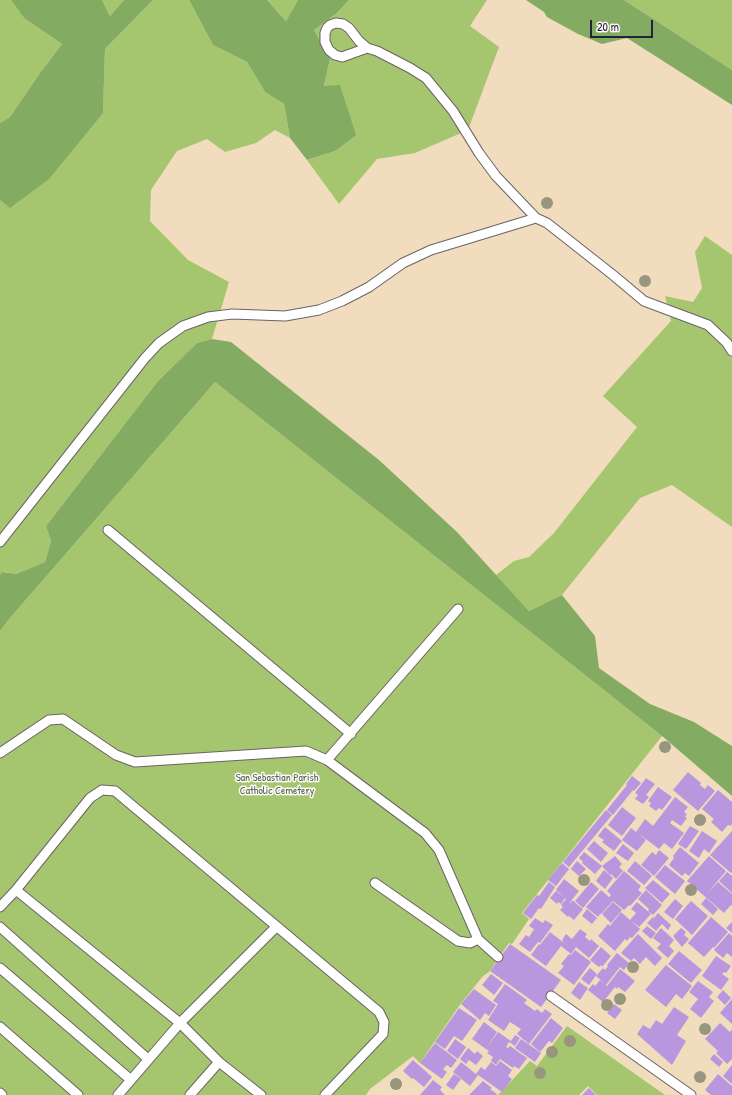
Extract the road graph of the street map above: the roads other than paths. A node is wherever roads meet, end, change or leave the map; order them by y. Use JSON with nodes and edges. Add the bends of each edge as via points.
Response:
{"nodes":[{"id":1,"x":367,"y":48,"type":"junction"},
{"id":2,"x":536,"y":218,"type":"junction"},
{"id":3,"x":732,"y":351,"type":"edge"},
{"id":4,"x":108,"y":530,"type":"dead end"},
{"id":5,"x":0,"y":542,"type":"edge"},
{"id":6,"x":458,"y":609,"type":"dead end"},
{"id":7,"x":351,"y":734,"type":"junction"},
{"id":8,"x":0,"y":753,"type":"edge"},
{"id":9,"x":327,"y":760,"type":"junction"},
{"id":10,"x":375,"y":883,"type":"dead end"},
{"id":11,"x":16,"y":890,"type":"junction"},
{"id":12,"x":0,"y":908,"type":"edge"},
{"id":13,"x":276,"y":926,"type":"junction"},
{"id":14,"x":0,"y":927,"type":"edge"},
{"id":15,"x":478,"y":939,"type":"junction"},
{"id":16,"x":498,"y":957,"type":"dead end"},
{"id":17,"x":0,"y":968,"type":"edge"},
{"id":18,"x":551,"y":996,"type":"dead end"},
{"id":19,"x":180,"y":1024,"type":"junction"},
{"id":20,"x":0,"y":1027,"type":"edge"},
{"id":21,"x":148,"y":1059,"type":"junction"},
{"id":22,"x":219,"y":1062,"type":"junction"},
{"id":23,"x":131,"y":1080,"type":"junction"},
{"id":24,"x":253,"y":1088,"type":"junction"},
{"id":25,"x":78,"y":1095,"type":"edge"},
{"id":26,"x":118,"y":1095,"type":"edge"},
{"id":27,"x":190,"y":1095,"type":"edge"},
{"id":28,"x":246,"y":1095,"type":"edge"},
{"id":29,"x":261,"y":1095,"type":"edge"},
{"id":30,"x":325,"y":1095,"type":"edge"},
{"id":31,"x":691,"y":1095,"type":"edge"}],
"edges":[{"from":1,"to":1,"type":"lane","via":[[342,58],[335,56],[325,42],[327,28],[336,23],[343,24]]},
{"from":1,"to":2,"type":"lane","via":[[426,78],[453,111],[479,154],[496,176]]},
{"from":2,"to":3,"type":"lane","via":[[547,223],[644,301],[708,325]]},
{"from":2,"to":5,"type":"lane","via":[[431,250],[403,263],[342,302],[319,310],[285,316],[232,314],[183,326],[145,358]]},
{"from":4,"to":7,"type":"lane"},
{"from":6,"to":7,"type":"lane"},
{"from":7,"to":9,"type":"lane"},
{"from":8,"to":9,"type":"lane","via":[[49,720],[63,719],[116,754],[135,762],[306,751]]},
{"from":9,"to":15,"type":"lane","via":[[425,833],[439,850]]},
{"from":10,"to":15,"type":"lane","via":[[458,941],[470,944]]},
{"from":11,"to":12,"type":"lane"},
{"from":11,"to":13,"type":"lane","via":[[90,798],[102,790],[115,791]]},
{"from":11,"to":19,"type":"lane"},
{"from":13,"to":19,"type":"lane"},
{"from":13,"to":30,"type":"lane","via":[[379,1012],[384,1022],[383,1034]]},
{"from":14,"to":21,"type":"lane"},
{"from":15,"to":16,"type":"lane"},
{"from":17,"to":23,"type":"lane"},
{"from":18,"to":31,"type":"lane"},
{"from":19,"to":21,"type":"lane"},
{"from":19,"to":22,"type":"lane"},
{"from":20,"to":25,"type":"lane"},
{"from":21,"to":23,"type":"lane"},
{"from":22,"to":24,"type":"lane"},
{"from":22,"to":27,"type":"lane"},
{"from":23,"to":26,"type":"lane"},
{"from":24,"to":28,"type":"lane"},
{"from":24,"to":29,"type":"lane"}]}
